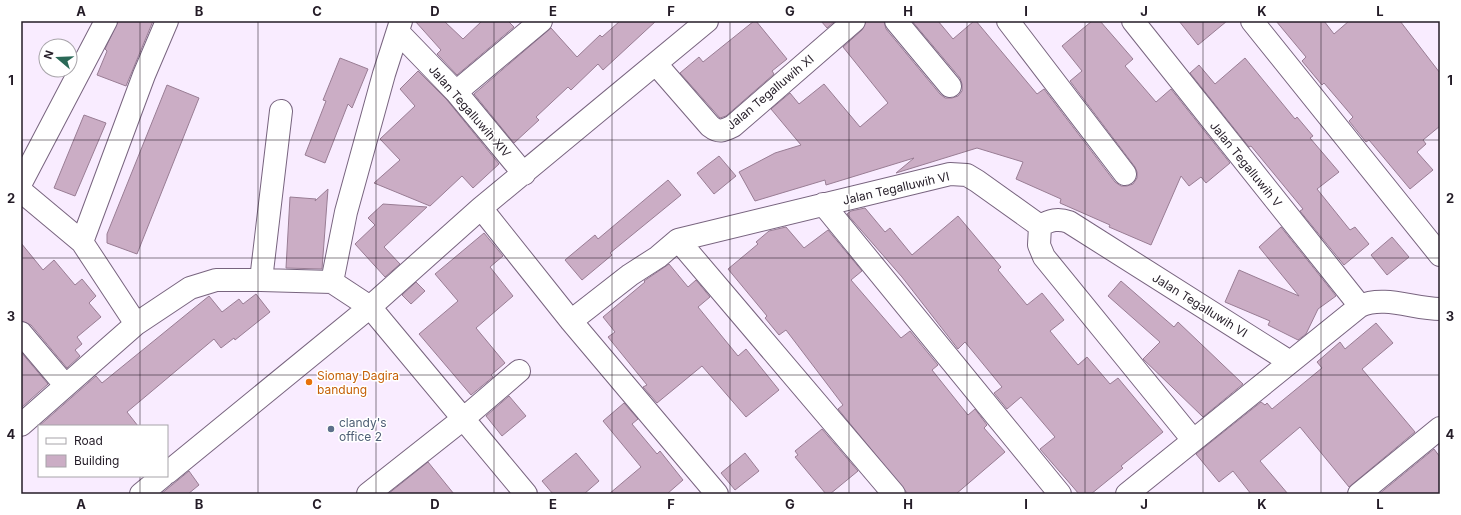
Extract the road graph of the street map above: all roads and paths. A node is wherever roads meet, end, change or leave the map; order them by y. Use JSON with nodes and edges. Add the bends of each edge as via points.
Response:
{"nodes":[{"id":1,"x":106,"y":21,"type":"edge"},
{"id":2,"x":167,"y":21,"type":"edge"},
{"id":3,"x":541,"y":21,"type":"edge"},
{"id":4,"x":707,"y":21,"type":"edge"},
{"id":5,"x":854,"y":21,"type":"edge"},
{"id":6,"x":896,"y":21,"type":"edge"},
{"id":7,"x":1008,"y":21,"type":"edge"},
{"id":8,"x":1133,"y":21,"type":"edge"},
{"id":9,"x":1252,"y":21,"type":"edge"},
{"id":10,"x":400,"y":27,"type":"edge"},
{"id":11,"x":656,"y":64,"type":"junction"},
{"id":12,"x":950,"y":86,"type":"dead end"},
{"id":13,"x":456,"y":92,"type":"junction"},
{"id":14,"x":281,"y":111,"type":"dead end"},
{"id":15,"x":524,"y":174,"type":"junction"},
{"id":16,"x":1125,"y":174,"type":"dead end"},
{"id":17,"x":21,"y":183,"type":"edge"},
{"id":18,"x":21,"y":191,"type":"edge"},
{"id":19,"x":823,"y":204,"type":"junction"},
{"id":20,"x":480,"y":208,"type":"junction"},
{"id":21,"x":1040,"y":226,"type":"junction"},
{"id":22,"x":678,"y":240,"type":"junction"},
{"id":23,"x":82,"y":242,"type":"junction"},
{"id":24,"x":1440,"y":255,"type":"edge"},
{"id":25,"x":262,"y":280,"type":"junction"},
{"id":26,"x":332,"y":282,"type":"junction"},
{"id":27,"x":1360,"y":306,"type":"junction"},
{"id":28,"x":370,"y":307,"type":"junction"},
{"id":29,"x":1440,"y":309,"type":"edge"},
{"id":30,"x":571,"y":321,"type":"junction"},
{"id":31,"x":136,"y":324,"type":"junction"},
{"id":32,"x":21,"y":333,"type":"edge"},
{"id":33,"x":1290,"y":362,"type":"junction"},
{"id":34,"x":519,"y":371,"type":"dead end"},
{"id":35,"x":65,"y":385,"type":"junction"},
{"id":36,"x":463,"y":419,"type":"junction"},
{"id":37,"x":21,"y":424,"type":"edge"},
{"id":38,"x":1440,"y":428,"type":"edge"},
{"id":39,"x":1193,"y":440,"type":"junction"},
{"id":40,"x":168,"y":472,"type":"edge"},
{"id":41,"x":162,"y":477,"type":"edge"},
{"id":42,"x":141,"y":494,"type":"edge"},
{"id":43,"x":368,"y":494,"type":"edge"},
{"id":44,"x":526,"y":494,"type":"edge"},
{"id":45,"x":717,"y":494,"type":"edge"},
{"id":46,"x":894,"y":494,"type":"edge"},
{"id":47,"x":1060,"y":494,"type":"edge"},
{"id":48,"x":1127,"y":494,"type":"edge"},
{"id":49,"x":1359,"y":494,"type":"edge"}],
"edges":[{"from":1,"to":17,"type":"street"},
{"from":2,"to":23,"type":"street"},
{"from":3,"to":13,"type":"street"},
{"from":4,"to":11,"type":"street"},
{"from":5,"to":11,"type":"street","name":"Jalan Tegalluwih XI","via":[[724,131],[716,132]]},
{"from":6,"to":12,"type":"street"},
{"from":7,"to":16,"type":"street"},
{"from":8,"to":27,"type":"street","name":"Jalan Tegalluwih V"},
{"from":9,"to":24,"type":"street"},
{"from":10,"to":13,"type":"street","name":"Jalan Tegalluwih XIV"},
{"from":10,"to":26,"type":"street","via":[[346,212]]},
{"from":11,"to":15,"type":"street"},
{"from":13,"to":15,"type":"street","name":"Jalan Tegalluwih XIV"},
{"from":14,"to":25,"type":"street"},
{"from":15,"to":20,"type":"street"},
{"from":18,"to":23,"type":"street"},
{"from":19,"to":21,"type":"street","name":"Jalan Tegalluwih VI","via":[[950,174],[967,175]]},
{"from":19,"to":22,"type":"street","name":"Jalan Tegalluwih VI"},
{"from":19,"to":47,"type":"street"},
{"from":20,"to":28,"type":"street"},
{"from":20,"to":30,"type":"street"},
{"from":21,"to":33,"type":"street","name":"Jalan Tegalluwih VI","via":[[1052,220],[1069,222]]},
{"from":21,"to":39,"type":"street","via":[[1039,245],[1044,257]]},
{"from":22,"to":30,"type":"street","name":"Jalan Tegalluwih VI"},
{"from":22,"to":46,"type":"street"},
{"from":23,"to":31,"type":"street"},
{"from":25,"to":26,"type":"street"},
{"from":25,"to":31,"type":"street","via":[[216,280],[202,283],[190,288]]},
{"from":26,"to":28,"type":"street"},
{"from":27,"to":29,"type":"street","via":[[1378,302]]},
{"from":27,"to":33,"type":"street"},
{"from":28,"to":36,"type":"street"},
{"from":28,"to":40,"type":"street"},
{"from":30,"to":45,"type":"street"},
{"from":31,"to":35,"type":"street"},
{"from":32,"to":35,"type":"street"},
{"from":33,"to":39,"type":"street"},
{"from":34,"to":36,"type":"street"},
{"from":35,"to":37,"type":"street"},
{"from":36,"to":43,"type":"street"},
{"from":36,"to":44,"type":"street"},
{"from":38,"to":49,"type":"street"},
{"from":39,"to":48,"type":"street"},
{"from":41,"to":42,"type":"street"}]}
